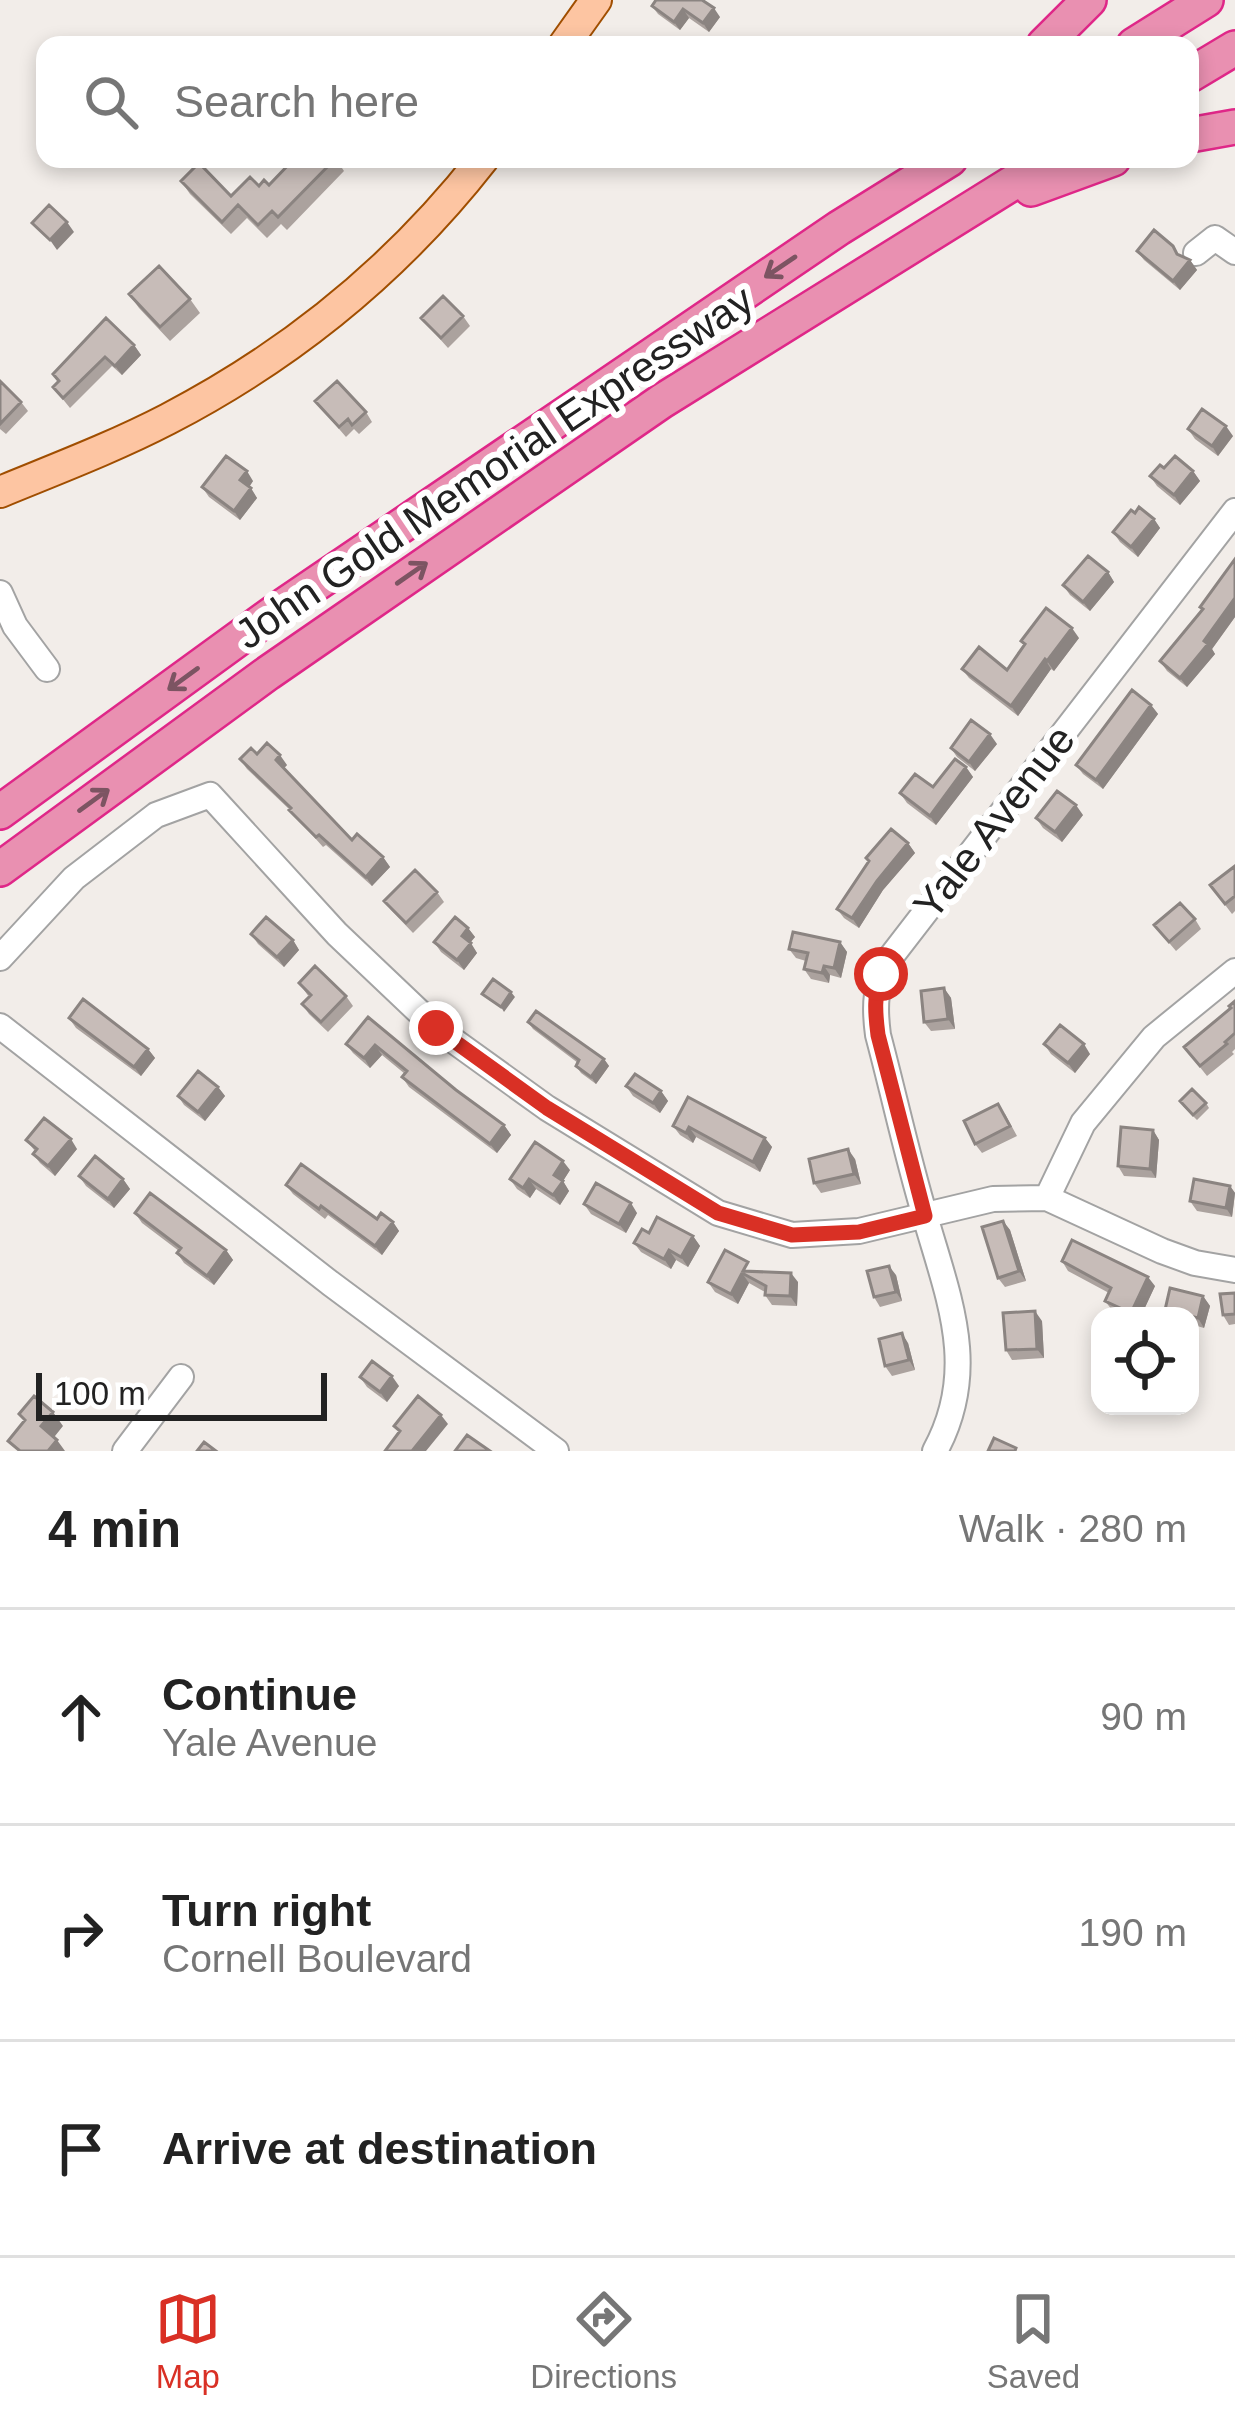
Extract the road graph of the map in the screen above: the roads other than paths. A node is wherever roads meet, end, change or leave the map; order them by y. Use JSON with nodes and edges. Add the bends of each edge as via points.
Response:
{"nodes":[{"id":1,"x":596,"y":0,"type":"edge"},
{"id":2,"x":1089,"y":0,"type":"edge"},
{"id":3,"x":1206,"y":0,"type":"edge"},
{"id":4,"x":570,"y":36,"type":"edge"},
{"id":5,"x":1053,"y":36,"type":"edge"},
{"id":6,"x":1148,"y":36,"type":"edge"},
{"id":7,"x":1235,"y":48,"type":"edge"},
{"id":8,"x":1199,"y":70,"type":"edge"},
{"id":9,"x":1235,"y":127,"type":"edge"},
{"id":10,"x":1199,"y":133,"type":"edge"},
{"id":11,"x":474,"y":168,"type":"edge"},
{"id":12,"x":909,"y":168,"type":"edge"},
{"id":13,"x":936,"y":168,"type":"edge"},
{"id":14,"x":1037,"y":168,"type":"edge"},
{"id":15,"x":1085,"y":168,"type":"edge"},
{"id":16,"x":940,"y":226,"type":"junction"},
{"id":17,"x":839,"y":228,"type":"junction"},
{"id":18,"x":1235,"y":252,"type":"edge"},
{"id":19,"x":1196,"y":253,"type":"dead end"},
{"id":20,"x":0,"y":492,"type":"edge"},
{"id":21,"x":1235,"y":511,"type":"edge"},
{"id":22,"x":0,"y":593,"type":"edge"},
{"id":23,"x":46,"y":669,"type":"dead end"},
{"id":24,"x":0,"y":812,"type":"edge"},
{"id":25,"x":0,"y":869,"type":"edge"},
{"id":26,"x":0,"y":958,"type":"edge"},
{"id":27,"x":1235,"y":971,"type":"edge"},
{"id":28,"x":0,"y":1026,"type":"edge"},
{"id":29,"x":1047,"y":1198,"type":"junction"},
{"id":30,"x":925,"y":1216,"type":"junction"},
{"id":31,"x":1235,"y":1270,"type":"edge"},
{"id":32,"x":181,"y":1377,"type":"dead end"},
{"id":33,"x":125,"y":1451,"type":"edge"},
{"id":34,"x":556,"y":1451,"type":"edge"},
{"id":35,"x":935,"y":1451,"type":"edge"}],
"edges":[{"from":1,"to":4,"type":"main road"},
{"from":2,"to":5,"type":"highway"},
{"from":3,"to":6,"type":"highway"},
{"from":7,"to":8,"type":"highway"},
{"from":9,"to":10,"type":"highway"},
{"from":11,"to":20,"type":"main road","via":[[405,248],[283,350],[170,418]]},
{"from":12,"to":17,"type":"highway"},
{"from":13,"to":17,"type":"highway","name":"John Gold Memorial Expressway"},
{"from":14,"to":16,"type":"highway","name":"John Gold Memorial Expressway"},
{"from":15,"to":16,"type":"highway"},
{"from":25,"to":16,"type":"highway","name":"John Gold Memorial Expressway","one_way":true,"via":[[643,415]]},
{"from":17,"to":24,"type":"highway","name":"John Gold Memorial Expressway","one_way":true,"via":[[279,609]]},
{"from":18,"to":19,"type":"street","via":[[1215,238]]},
{"from":21,"to":30,"type":"street","name":"Yale Avenue","via":[[881,974],[878,1035]]},
{"from":22,"to":23,"type":"street"},
{"from":26,"to":30,"type":"street","via":[[74,878],[156,815],[210,795],[436,1028],[547,1108],[718,1213],[792,1235],[859,1232]]},
{"from":27,"to":29,"type":"street","via":[[1154,1036],[1083,1123]]},
{"from":28,"to":34,"type":"street"},
{"from":29,"to":30,"type":"street","via":[[993,1199]]},
{"from":29,"to":31,"type":"street","via":[[1162,1251]]},
{"from":30,"to":35,"type":"street","name":"Yale Avenue","via":[[958,1353],[951,1414]]},
{"from":32,"to":33,"type":"street"}]}
